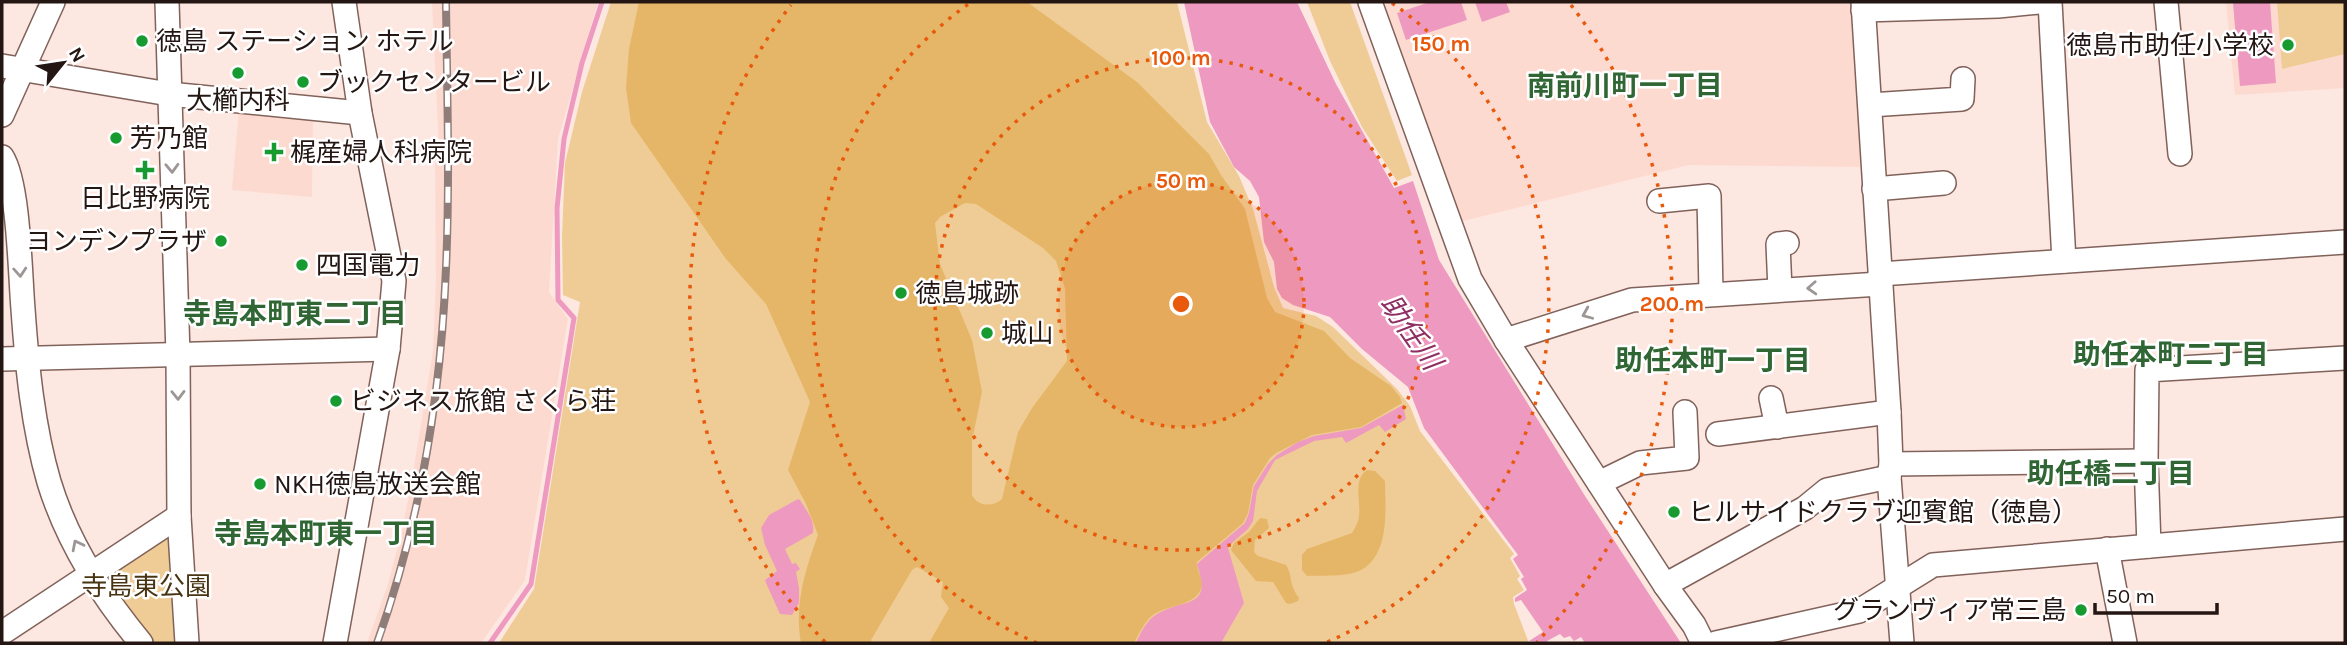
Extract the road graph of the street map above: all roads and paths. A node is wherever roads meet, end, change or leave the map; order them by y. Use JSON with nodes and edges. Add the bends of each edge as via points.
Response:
{"nodes":[{"id":1,"x":53,"y":2,"type":"edge"},
{"id":2,"x":167,"y":2,"type":"edge"},
{"id":3,"x":344,"y":2,"type":"edge"},
{"id":4,"x":1370,"y":2,"type":"edge"},
{"id":5,"x":2039,"y":2,"type":"edge"},
{"id":6,"x":2050,"y":2,"type":"edge"},
{"id":7,"x":2166,"y":2,"type":"edge"},
{"id":8,"x":1863,"y":6,"type":"edge"},
{"id":9,"x":13,"y":67,"type":"edge"},
{"id":10,"x":1963,"y":79,"type":"dead end"},
{"id":11,"x":169,"y":94,"type":"junction"},
{"id":12,"x":1870,"y":105,"type":"junction"},
{"id":13,"x":359,"y":113,"type":"junction"},
{"id":14,"x":2,"y":115,"type":"edge"},
{"id":15,"x":2180,"y":154,"type":"dead end"},
{"id":16,"x":2,"y":157,"type":"edge"},
{"id":17,"x":1944,"y":183,"type":"dead end"},
{"id":18,"x":1874,"y":188,"type":"junction"},
{"id":19,"x":1659,"y":201,"type":"dead end"},
{"id":20,"x":2345,"y":242,"type":"edge"},
{"id":21,"x":1787,"y":243,"type":"dead end"},
{"id":22,"x":2064,"y":261,"type":"junction"},
{"id":23,"x":1880,"y":279,"type":"junction"},
{"id":24,"x":1780,"y":290,"type":"junction"},
{"id":25,"x":1711,"y":293,"type":"junction"},
{"id":26,"x":1506,"y":340,"type":"junction"},
{"id":27,"x":388,"y":349,"type":"junction"},
{"id":28,"x":178,"y":355,"type":"junction"},
{"id":29,"x":26,"y":358,"type":"junction"},
{"id":30,"x":2345,"y":358,"type":"edge"},
{"id":31,"x":2,"y":359,"type":"edge"},
{"id":32,"x":1771,"y":398,"type":"dead end"},
{"id":33,"x":1685,"y":412,"type":"dead end"},
{"id":34,"x":1889,"y":412,"type":"junction"},
{"id":35,"x":1777,"y":427,"type":"junction"},
{"id":36,"x":1718,"y":434,"type":"dead end"},
{"id":37,"x":2146,"y":461,"type":"junction"},
{"id":38,"x":1890,"y":470,"type":"junction"},
{"id":39,"x":1599,"y":483,"type":"junction"},
{"id":40,"x":179,"y":516,"type":"junction"},
{"id":41,"x":2345,"y":529,"type":"edge"},
{"id":42,"x":2149,"y":546,"type":"junction"},
{"id":43,"x":2106,"y":549,"type":"junction"},
{"id":44,"x":91,"y":573,"type":"junction"},
{"id":45,"x":1665,"y":585,"type":"junction"},
{"id":46,"x":1896,"y":587,"type":"junction"},
{"id":47,"x":2,"y":633,"type":"edge"},
{"id":48,"x":1789,"y":636,"type":"edge"},
{"id":49,"x":141,"y":643,"type":"edge"},
{"id":50,"x":187,"y":643,"type":"edge"},
{"id":51,"x":335,"y":643,"type":"edge"},
{"id":52,"x":1703,"y":643,"type":"edge"},
{"id":53,"x":1716,"y":643,"type":"edge"},
{"id":54,"x":1902,"y":643,"type":"edge"},
{"id":55,"x":2125,"y":643,"type":"edge"}],
"edges":[{"from":1,"to":9,"type":"street"},
{"from":2,"to":11,"type":"street"},
{"from":3,"to":13,"type":"street"},
{"from":4,"to":26,"type":"street","via":[[1470,279]]},
{"from":5,"to":8,"type":"street"},
{"from":6,"to":22,"type":"street"},
{"from":7,"to":15,"type":"street"},
{"from":8,"to":12,"type":"street"},
{"from":9,"to":11,"type":"street"},
{"from":9,"to":14,"type":"street"},
{"from":10,"to":12,"type":"street","via":[[1962,99]]},
{"from":11,"to":13,"type":"street"},
{"from":11,"to":28,"type":"street","one_way":true},
{"from":12,"to":18,"type":"street"},
{"from":13,"to":27,"type":"street","via":[[394,281]]},
{"from":16,"to":29,"type":"street","one_way":true,"via":[[9,168],[16,221]]},
{"from":17,"to":18,"type":"street"},
{"from":18,"to":23,"type":"street"},
{"from":19,"to":25,"type":"street","via":[[1709,196]]},
{"from":20,"to":22,"type":"street"},
{"from":21,"to":24,"type":"street","via":[[1777,244]]},
{"from":22,"to":23,"type":"street"},
{"from":23,"to":24,"type":"street","one_way":true},
{"from":23,"to":34,"type":"street"},
{"from":24,"to":25,"type":"street"},
{"from":25,"to":26,"type":"street","one_way":true,"via":[[1632,300]]},
{"from":26,"to":39,"type":"street"},
{"from":27,"to":28,"type":"street"},
{"from":27,"to":51,"type":"street"},
{"from":28,"to":29,"type":"street"},
{"from":28,"to":40,"type":"street","one_way":true},
{"from":29,"to":31,"type":"street"},
{"from":44,"to":29,"type":"street","one_way":true,"via":[[49,481]]},
{"from":30,"to":37,"type":"street","via":[[2147,370]]},
{"from":32,"to":35,"type":"street"},
{"from":33,"to":39,"type":"street","via":[[1687,458],[1640,463]]},
{"from":34,"to":35,"type":"street"},
{"from":34,"to":38,"type":"street"},
{"from":35,"to":36,"type":"street"},
{"from":37,"to":38,"type":"street"},
{"from":37,"to":42,"type":"street"},
{"from":38,"to":45,"type":"street","via":[[1827,490],[1805,508]]},
{"from":38,"to":46,"type":"street"},
{"from":39,"to":45,"type":"street"},
{"from":40,"to":44,"type":"street"},
{"from":40,"to":50,"type":"street"},
{"from":41,"to":42,"type":"street"},
{"from":42,"to":43,"type":"street"},
{"from":43,"to":46,"type":"street","via":[[1933,565]]},
{"from":43,"to":55,"type":"street"},
{"from":44,"to":47,"type":"street"},
{"from":44,"to":49,"type":"street"},
{"from":45,"to":52,"type":"street"},
{"from":46,"to":48,"type":"street","via":[[1858,611]]},
{"from":46,"to":54,"type":"street"},
{"from":48,"to":53,"type":"street"}]}
